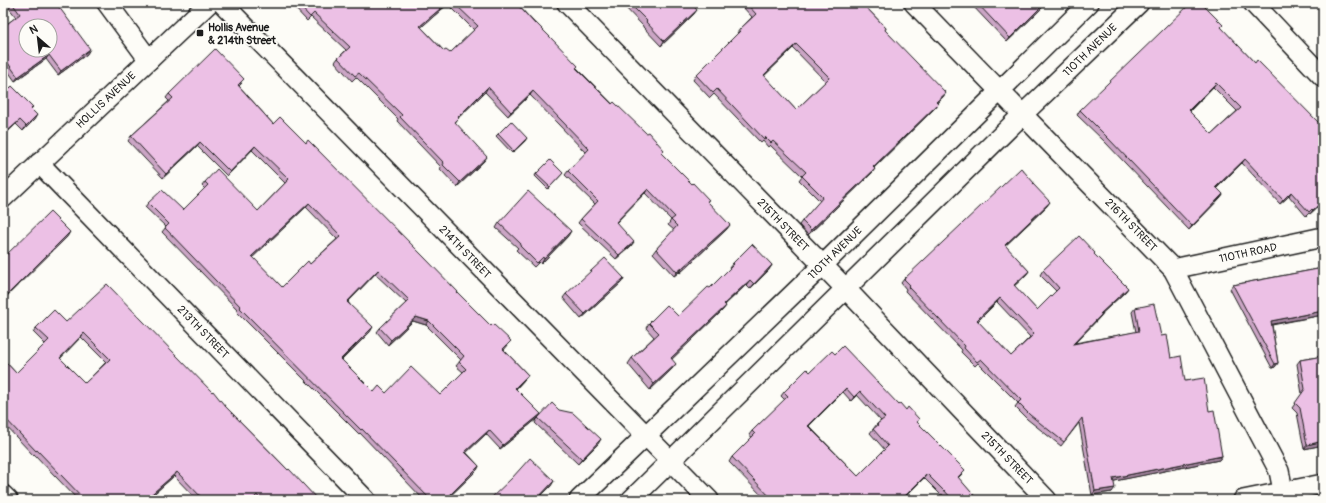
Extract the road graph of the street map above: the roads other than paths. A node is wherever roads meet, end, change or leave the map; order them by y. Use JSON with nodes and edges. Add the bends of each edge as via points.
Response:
{"nodes":[{"id":1,"x":107,"y":3,"type":"edge"},
{"id":2,"x":209,"y":3,"type":"edge"},
{"id":3,"x":222,"y":3,"type":"edge"},
{"id":4,"x":567,"y":3,"type":"edge"},
{"id":5,"x":914,"y":3,"type":"edge"},
{"id":6,"x":1089,"y":3,"type":"edge"},
{"id":7,"x":1139,"y":3,"type":"edge"},
{"id":8,"x":1253,"y":3,"type":"edge"},
{"id":9,"x":150,"y":60,"type":"junction"},
{"id":10,"x":1323,"y":77,"type":"edge"},
{"id":11,"x":1000,"y":92,"type":"junction"},
{"id":12,"x":1024,"y":114,"type":"junction"},
{"id":13,"x":39,"y":163,"type":"junction"},
{"id":14,"x":3,"y":198,"type":"edge"},
{"id":15,"x":1323,"y":237,"type":"edge"},
{"id":16,"x":822,"y":266,"type":"junction"},
{"id":17,"x":1173,"y":269,"type":"junction"},
{"id":18,"x":846,"y":289,"type":"junction"},
{"id":19,"x":645,"y":436,"type":"junction"},
{"id":20,"x":670,"y":461,"type":"junction"},
{"id":21,"x":1323,"y":484,"type":"edge"},
{"id":22,"x":3,"y":495,"type":"edge"},
{"id":23,"x":1284,"y":496,"type":"edge"},
{"id":24,"x":8,"y":500,"type":"edge"},
{"id":25,"x":366,"y":500,"type":"edge"},
{"id":26,"x":579,"y":500,"type":"edge"},
{"id":27,"x":631,"y":500,"type":"edge"},
{"id":28,"x":709,"y":500,"type":"edge"},
{"id":29,"x":1047,"y":500,"type":"edge"},
{"id":30,"x":1242,"y":500,"type":"edge"}],
"edges":[{"from":1,"to":9,"type":"street"},
{"from":2,"to":9,"type":"street","name":"HOLLIS AVENUE"},
{"from":3,"to":19,"type":"street","name":"214TH STREET"},
{"from":4,"to":16,"type":"street","name":"215TH STREET"},
{"from":5,"to":11,"type":"street","name":"216TH STREET"},
{"from":6,"to":11,"type":"street","name":"110TH AVENUE"},
{"from":7,"to":12,"type":"street","name":"110TH AVENUE"},
{"from":8,"to":10,"type":"street"},
{"from":9,"to":13,"type":"street","name":"HOLLIS AVENUE"},
{"from":11,"to":12,"type":"street","name":"216TH STREET"},
{"from":11,"to":16,"type":"street","name":"110TH AVENUE"},
{"from":12,"to":17,"type":"street","name":"216TH STREET"},
{"from":12,"to":18,"type":"street","name":"110TH AVENUE"},
{"from":13,"to":14,"type":"street","name":"HOLLIS AVENUE"},
{"from":13,"to":25,"type":"street","name":"213TH STREET"},
{"from":15,"to":17,"type":"street","name":"110TH ROAD"},
{"from":16,"to":18,"type":"street","name":"215TH STREET"},
{"from":16,"to":19,"type":"street","name":"110TH AVENUE"},
{"from":17,"to":23,"type":"street","name":"216TH STREET","via":[[1279,471]]},
{"from":18,"to":20,"type":"street","name":"110TH AVENUE"},
{"from":18,"to":29,"type":"street","name":"215TH STREET"},
{"from":19,"to":20,"type":"street","name":"214TH STREET"},
{"from":19,"to":26,"type":"street","name":"110TH AVENUE"},
{"from":20,"to":27,"type":"street","name":"110TH AVENUE"},
{"from":20,"to":28,"type":"street","name":"214TH STREET"},
{"from":21,"to":23,"type":"street"},
{"from":22,"to":24,"type":"street"},
{"from":23,"to":30,"type":"street"}]}
